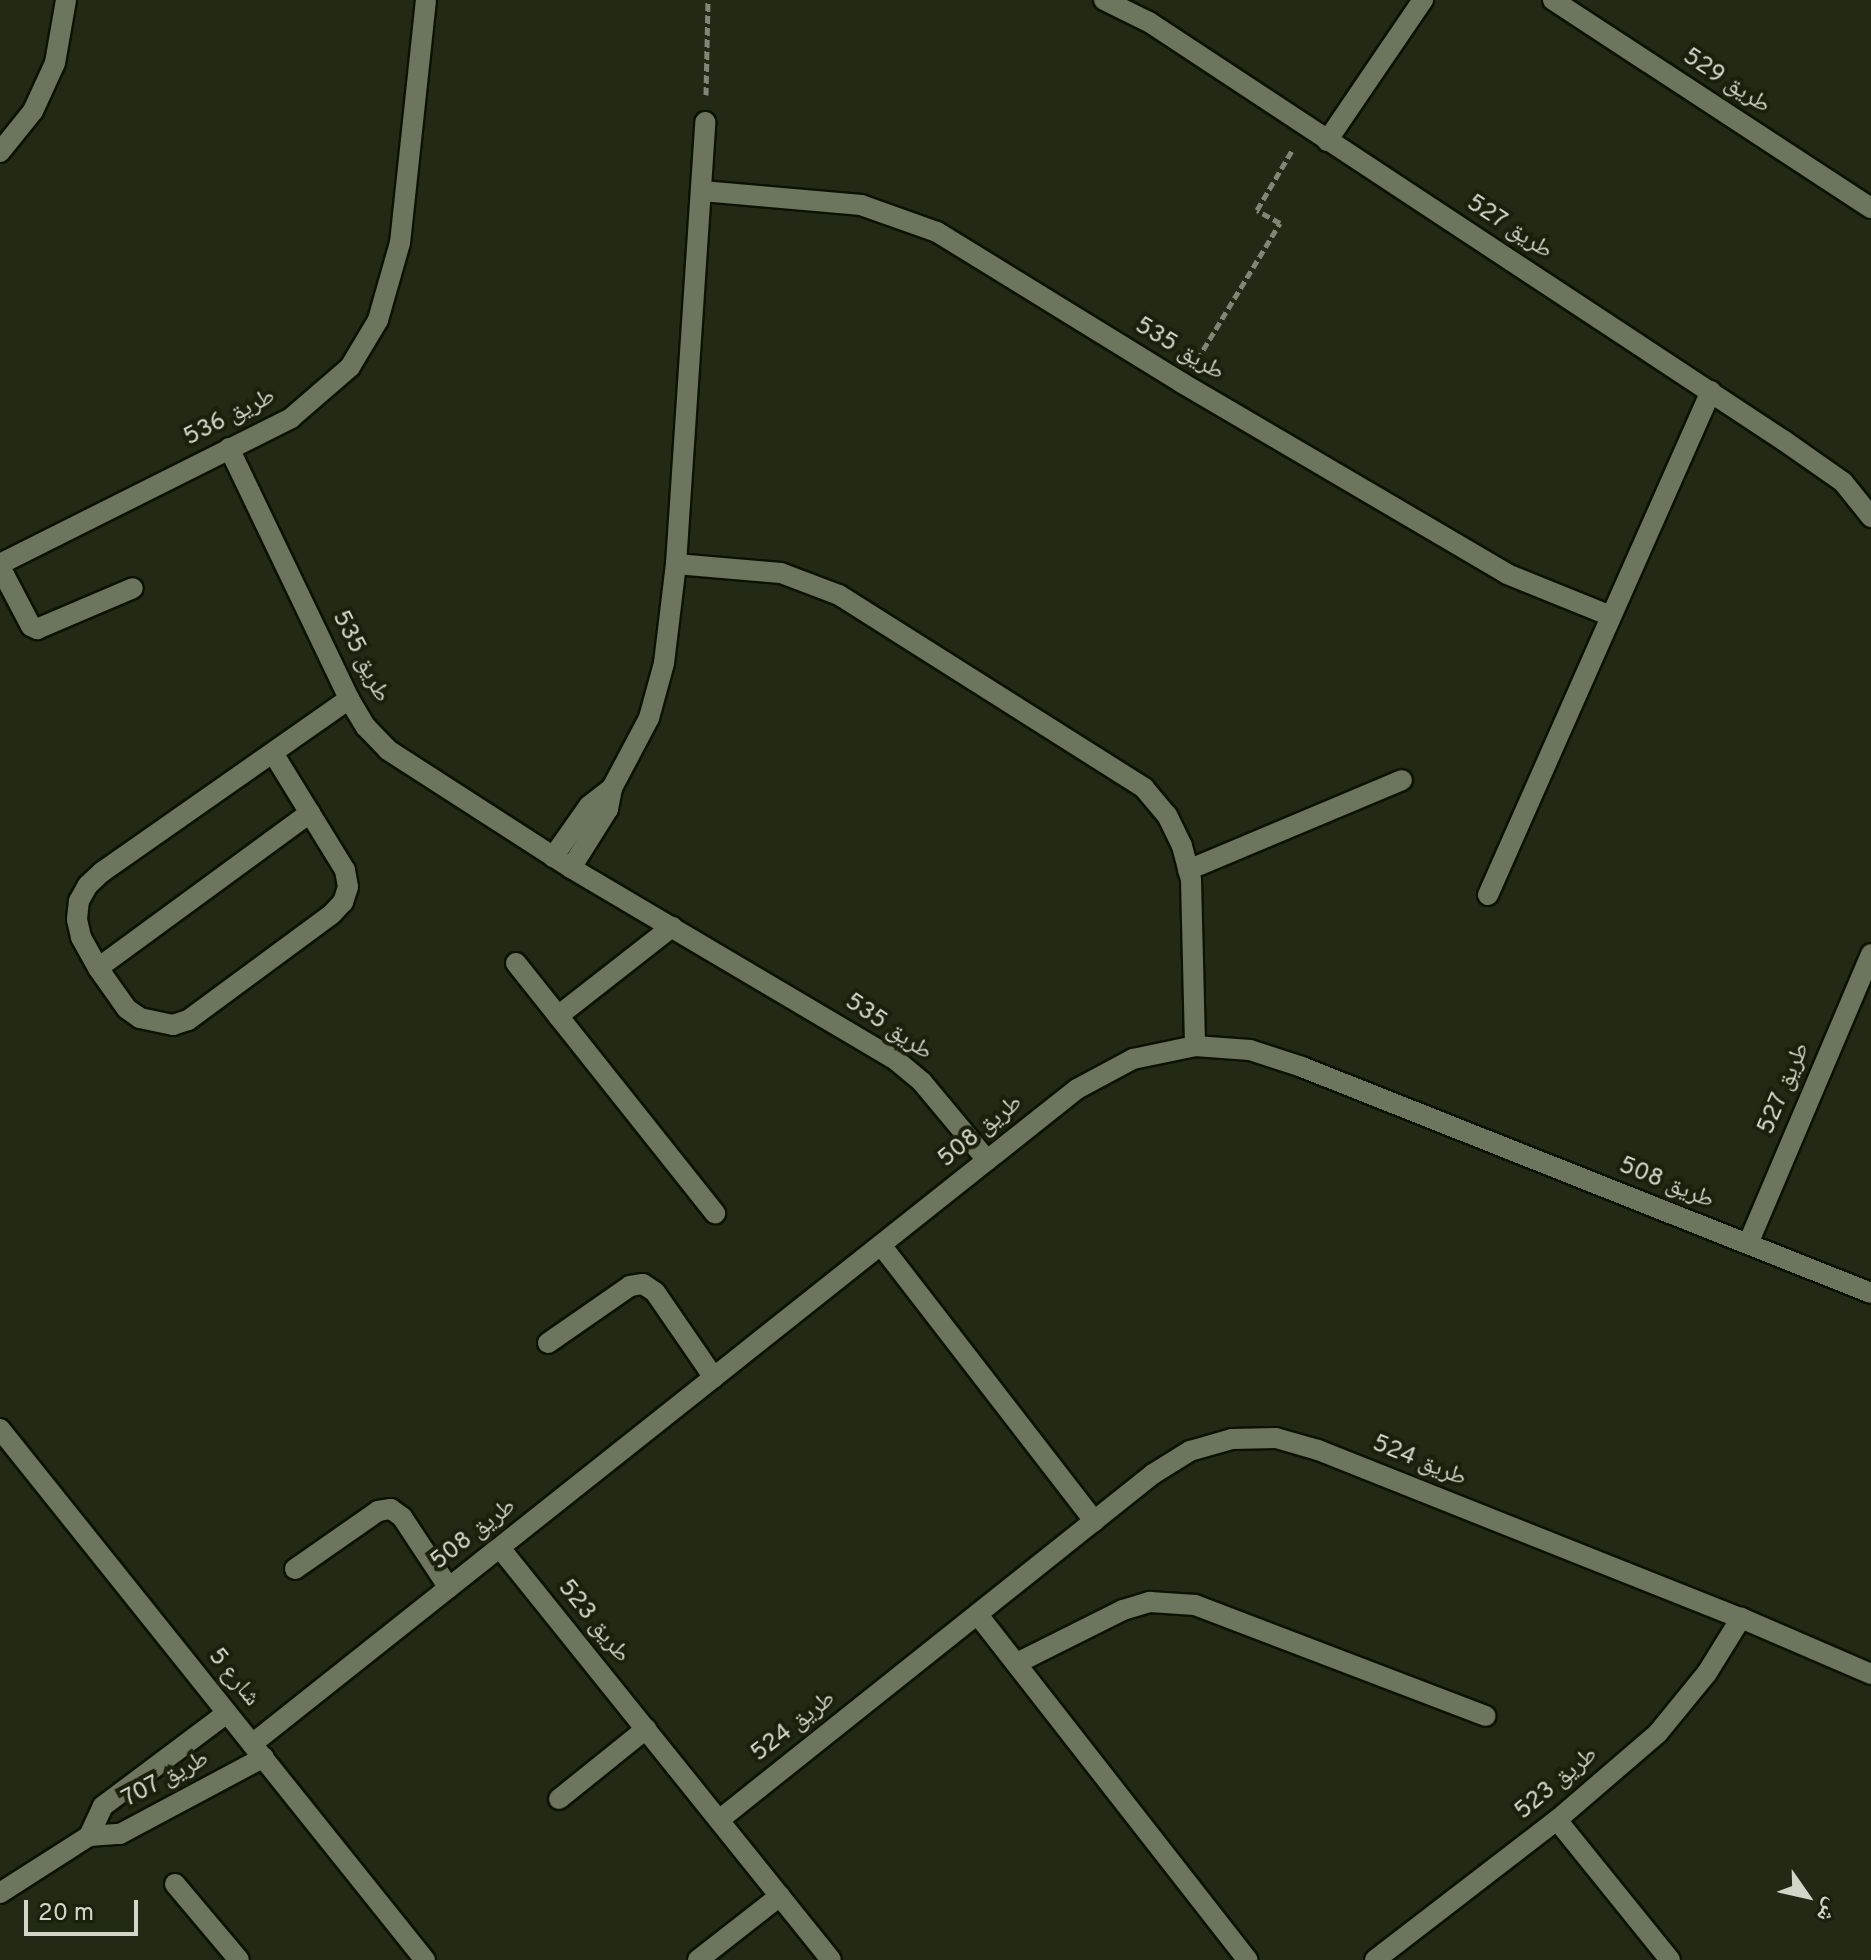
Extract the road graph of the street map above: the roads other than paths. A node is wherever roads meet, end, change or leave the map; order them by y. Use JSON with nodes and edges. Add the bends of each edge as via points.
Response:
{"nodes":[{"id":1,"x":66,"y":0,"type":"edge"},
{"id":2,"x":426,"y":0,"type":"edge"},
{"id":3,"x":1104,"y":0,"type":"edge"},
{"id":4,"x":1423,"y":0,"type":"edge"},
{"id":5,"x":1553,"y":0,"type":"edge"},
{"id":6,"x":705,"y":122,"type":"road end"},
{"id":7,"x":1327,"y":141,"type":"junction"},
{"id":8,"x":0,"y":152,"type":"edge"},
{"id":9,"x":702,"y":191,"type":"junction"},
{"id":10,"x":1871,"y":208,"type":"edge"},
{"id":11,"x":1711,"y":391,"type":"junction"},
{"id":12,"x":229,"y":448,"type":"junction"},
{"id":13,"x":1871,"y":517,"type":"edge"},
{"id":14,"x":676,"y":564,"type":"junction"},
{"id":15,"x":0,"y":566,"type":"edge"},
{"id":16,"x":133,"y":588,"type":"dead end"},
{"id":17,"x":1611,"y":616,"type":"junction"},
{"id":18,"x":349,"y":699,"type":"junction"},
{"id":19,"x":273,"y":753,"type":"junction"},
{"id":20,"x":1402,"y":780,"type":"dead end"},
{"id":21,"x":310,"y":813,"type":"junction"},
{"id":22,"x":562,"y":863,"type":"junction"},
{"id":23,"x":1188,"y":870,"type":"junction"},
{"id":24,"x":1488,"y":895,"type":"dead end"},
{"id":25,"x":672,"y":927,"type":"junction"},
{"id":26,"x":1871,"y":954,"type":"edge"},
{"id":27,"x":516,"y":963,"type":"dead end"},
{"id":28,"x":98,"y":968,"type":"junction"},
{"id":29,"x":558,"y":1016,"type":"junction"},
{"id":30,"x":1195,"y":1046,"type":"junction"},
{"id":31,"x":987,"y":1160,"type":"junction"},
{"id":32,"x":715,"y":1213,"type":"dead end"},
{"id":33,"x":1748,"y":1244,"type":"junction"},
{"id":34,"x":881,"y":1245,"type":"junction"},
{"id":35,"x":1871,"y":1293,"type":"edge"},
{"id":36,"x":548,"y":1343,"type":"dead end"},
{"id":37,"x":714,"y":1378,"type":"junction"},
{"id":38,"x":0,"y":1429,"type":"edge"},
{"id":39,"x":1094,"y":1521,"type":"junction"},
{"id":40,"x":500,"y":1548,"type":"junction"},
{"id":41,"x":295,"y":1569,"type":"dead end"},
{"id":42,"x":449,"y":1588,"type":"junction"},
{"id":43,"x":978,"y":1615,"type":"junction"},
{"id":44,"x":1741,"y":1618,"type":"junction"},
{"id":45,"x":1017,"y":1663,"type":"junction"},
{"id":46,"x":1871,"y":1674,"type":"edge"},
{"id":47,"x":227,"y":1713,"type":"junction"},
{"id":48,"x":1485,"y":1716,"type":"dead end"},
{"id":49,"x":646,"y":1729,"type":"junction"},
{"id":50,"x":258,"y":1750,"type":"junction"},
{"id":51,"x":559,"y":1799,"type":"dead end"},
{"id":52,"x":719,"y":1820,"type":"junction"},
{"id":53,"x":1557,"y":1820,"type":"junction"},
{"id":54,"x":89,"y":1836,"type":"junction"},
{"id":55,"x":175,"y":1884,"type":"dead end"},
{"id":56,"x":0,"y":1893,"type":"edge"},
{"id":57,"x":780,"y":1896,"type":"junction"},
{"id":58,"x":239,"y":1960,"type":"edge"},
{"id":59,"x":425,"y":1960,"type":"edge"},
{"id":60,"x":698,"y":1960,"type":"edge"},
{"id":61,"x":831,"y":1960,"type":"edge"},
{"id":62,"x":1248,"y":1960,"type":"edge"},
{"id":63,"x":1375,"y":1960,"type":"edge"},
{"id":64,"x":1670,"y":1960,"type":"edge"}],
"edges":[{"from":1,"to":8,"type":"street","via":[[55,63],[33,111]]},
{"from":2,"to":12,"type":"street","name":"طريق 536","via":[[400,243],[378,320],[350,367],[291,418]]},
{"from":3,"to":7,"type":"street","name":"طريق 527","via":[[1149,22]]},
{"from":4,"to":7,"type":"street"},
{"from":5,"to":10,"type":"street","name":"طريق 529"},
{"from":6,"to":9,"type":"street"},
{"from":7,"to":11,"type":"street","name":"طريق 527"},
{"from":9,"to":14,"type":"street"},
{"from":9,"to":17,"type":"street","name":"طريق 535","via":[[861,205],[900,216],[973,253],[1507,574]]},
{"from":11,"to":13,"type":"street","name":"طريق 527","via":[[1843,482]]},
{"from":11,"to":17,"type":"street"},
{"from":12,"to":15,"type":"street","name":"طريق 536"},
{"from":12,"to":18,"type":"street","name":"طريق 535"},
{"from":14,"to":22,"type":"street","via":[[658,692],[603,818]]},
{"from":14,"to":23,"type":"street","via":[[781,573],[839,595],[1144,788],[1167,815]]},
{"from":15,"to":16,"type":"street","via":[[37,629]]},
{"from":17,"to":24,"type":"street"},
{"from":18,"to":19,"type":"street"},
{"from":18,"to":22,"type":"street","name":"طريق 535","via":[[388,750]]},
{"from":19,"to":21,"type":"street"},
{"from":19,"to":28,"type":"street","via":[[88,885],[77,919]]},
{"from":20,"to":23,"type":"street"},
{"from":21,"to":28,"type":"street"},
{"from":21,"to":28,"type":"street","via":[[345,870],[348,887],[343,902],[188,1020],[173,1025],[140,1018],[127,1009]]},
{"from":22,"to":25,"type":"street","name":"طريق 535"},
{"from":23,"to":30,"type":"street"},
{"from":25,"to":29,"type":"street"},
{"from":25,"to":31,"type":"street","name":"طريق 535","via":[[897,1061],[929,1090]]},
{"from":26,"to":33,"type":"street","name":"طريق 527"},
{"from":27,"to":29,"type":"street"},
{"from":29,"to":32,"type":"street"},
{"from":30,"to":31,"type":"street","name":"طريق 508","via":[[1133,1059],[1077,1089]]},
{"from":30,"to":33,"type":"street","name":"طريق 508","via":[[1250,1050],[1302,1067]]},
{"from":31,"to":34,"type":"street","name":"طريق 508"},
{"from":33,"to":35,"type":"street","name":"طريق 508"},
{"from":34,"to":37,"type":"street","name":"طريق 508"},
{"from":34,"to":39,"type":"street"},
{"from":36,"to":37,"type":"street","via":[[630,1286],[643,1284],[655,1292]]},
{"from":37,"to":40,"type":"street","name":"طريق 508"},
{"from":38,"to":47,"type":"street","name":"شارع 5"},
{"from":39,"to":43,"type":"street","name":"طريق 524"},
{"from":39,"to":44,"type":"street","name":"طريق 524","via":[[1190,1451],[1232,1439],[1276,1438]]},
{"from":40,"to":42,"type":"street","name":"طريق 508"},
{"from":40,"to":49,"type":"street","name":"طريق 523"},
{"from":41,"to":42,"type":"street","via":[[378,1511],[391,1509],[402,1517]]},
{"from":42,"to":50,"type":"street","name":"طريق 508"},
{"from":43,"to":45,"type":"street"},
{"from":43,"to":52,"type":"street","name":"طريق 524"},
{"from":44,"to":46,"type":"street","name":"طريق 524"},
{"from":44,"to":53,"type":"street","name":"طريق 523","via":[[1675,1714]]},
{"from":45,"to":48,"type":"street","via":[[1123,1610],[1150,1602],[1195,1605]]},
{"from":45,"to":62,"type":"street"},
{"from":47,"to":50,"type":"street","name":"شارع 5"},
{"from":47,"to":54,"type":"street","name":"طريق 707","via":[[103,1806]]},
{"from":49,"to":51,"type":"street"},
{"from":49,"to":52,"type":"street","name":"طريق 523"},
{"from":50,"to":54,"type":"street","name":"طريق 707","via":[[120,1834]]},
{"from":50,"to":59,"type":"street","name":"شارع 5"},
{"from":52,"to":57,"type":"street","name":"طريق 523"},
{"from":53,"to":63,"type":"street","name":"طريق 523"},
{"from":53,"to":64,"type":"street"},
{"from":54,"to":56,"type":"street","name":"طريق 707"},
{"from":55,"to":58,"type":"street"},
{"from":57,"to":60,"type":"street"},
{"from":57,"to":61,"type":"street","name":"طريق 523"}]}
